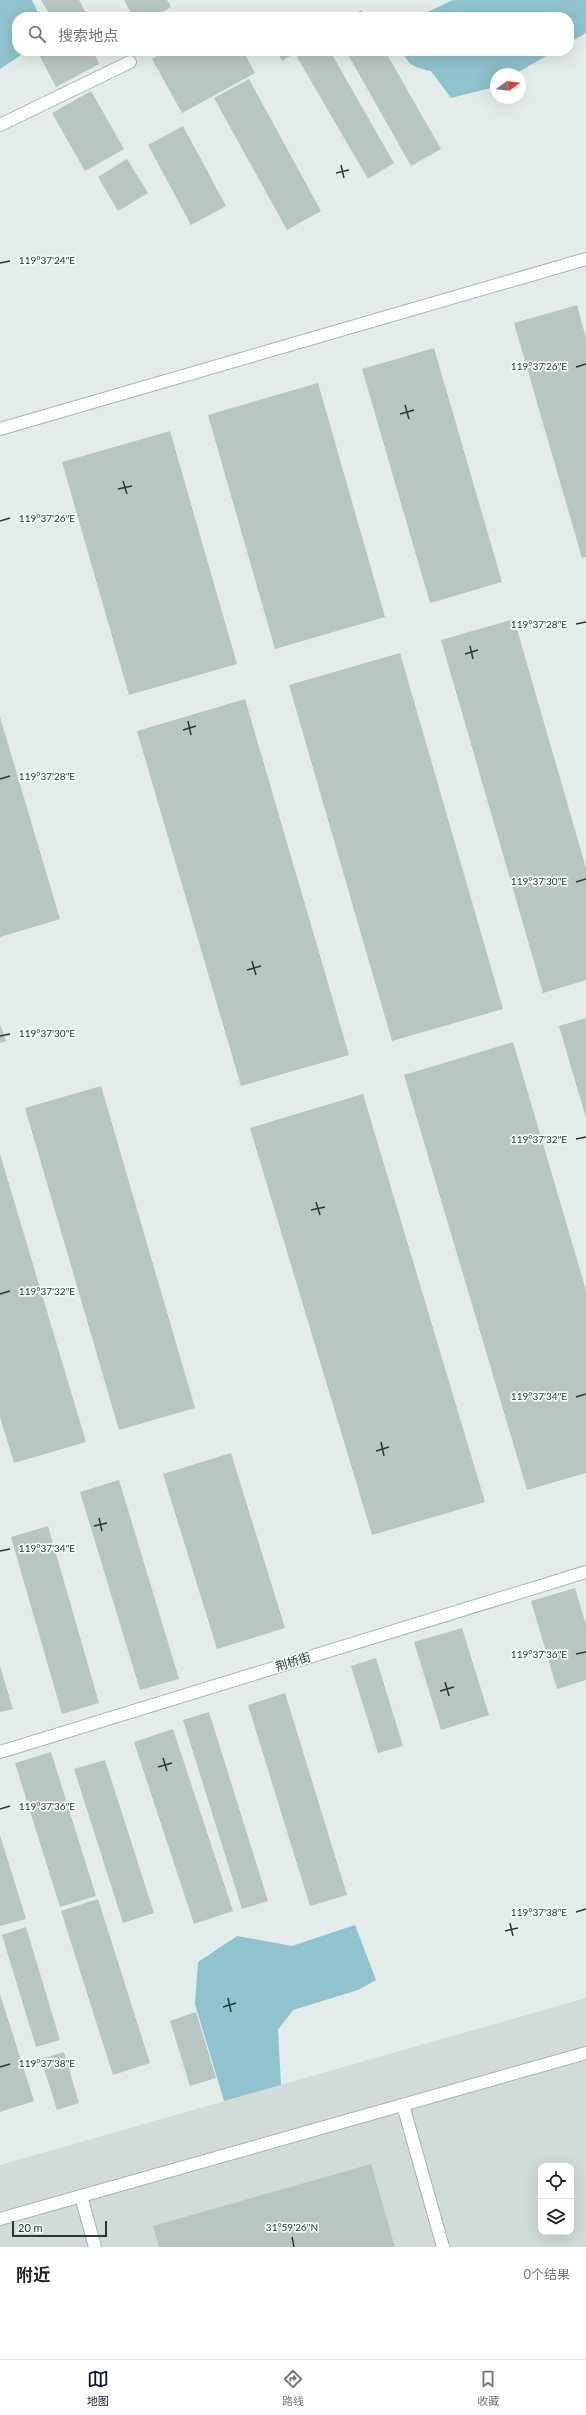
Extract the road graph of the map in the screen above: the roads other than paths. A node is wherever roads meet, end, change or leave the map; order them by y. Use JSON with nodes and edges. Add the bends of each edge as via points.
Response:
{"nodes":[{"id":1,"x":130,"y":62,"type":"dead end"},
{"id":2,"x":0,"y":125,"type":"edge"},
{"id":3,"x":586,"y":259,"type":"edge"},
{"id":4,"x":0,"y":429,"type":"edge"},
{"id":5,"x":586,"y":1572,"type":"edge"},
{"id":6,"x":0,"y":1752,"type":"edge"},
{"id":7,"x":586,"y":2053,"type":"edge"},
{"id":8,"x":403,"y":2105,"type":"junction"},
{"id":9,"x":81,"y":2196,"type":"junction"},
{"id":10,"x":0,"y":2219,"type":"edge"},
{"id":11,"x":95,"y":2247,"type":"edge"},
{"id":12,"x":443,"y":2247,"type":"edge"}],
"edges":[{"from":1,"to":2,"type":"street"},
{"from":3,"to":4,"type":"street"},
{"from":5,"to":6,"type":"street","name":"荆桥街"},
{"from":7,"to":8,"type":"street"},
{"from":8,"to":9,"type":"street"},
{"from":8,"to":12,"type":"street"},
{"from":9,"to":10,"type":"street"},
{"from":9,"to":11,"type":"street"}]}
